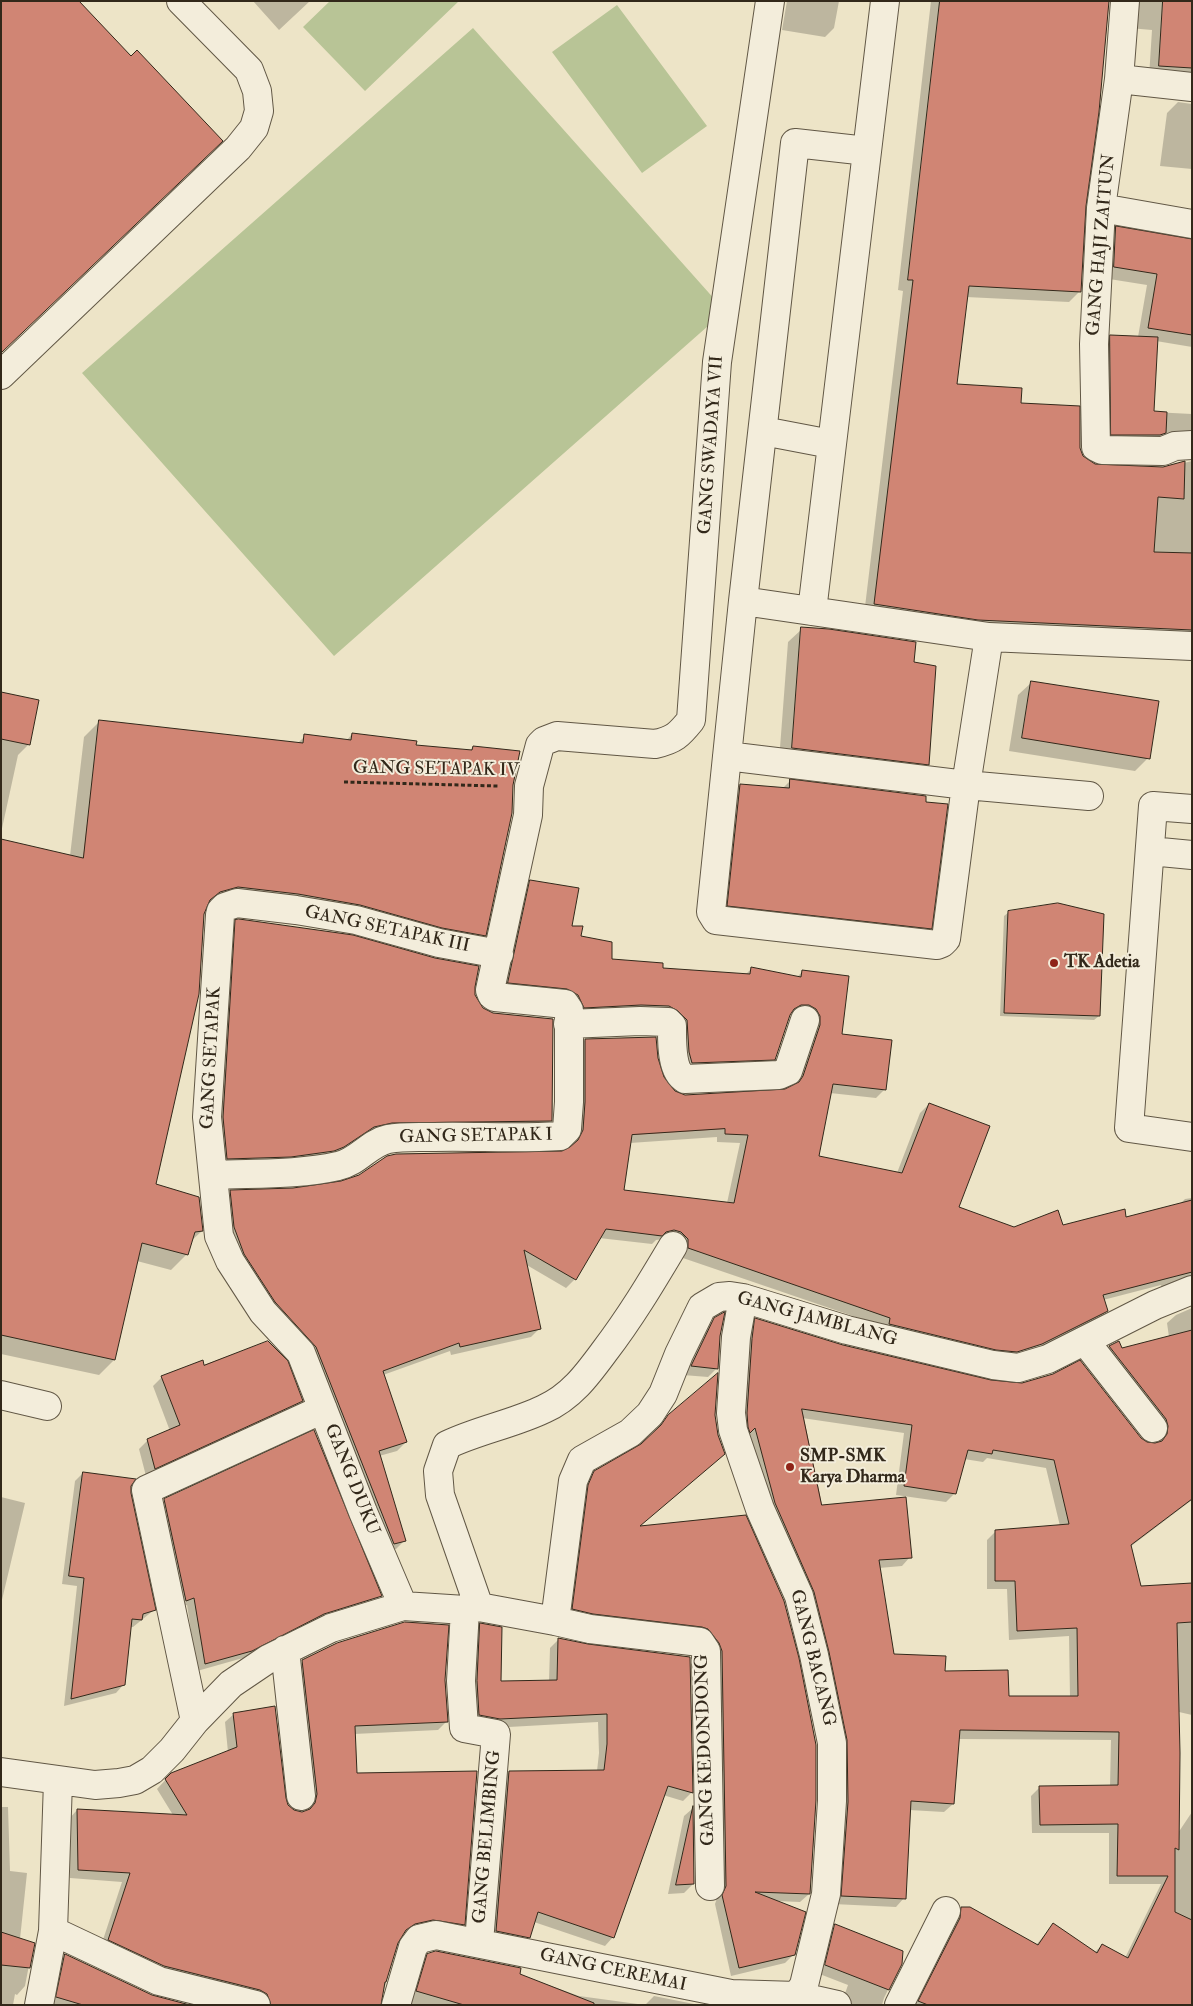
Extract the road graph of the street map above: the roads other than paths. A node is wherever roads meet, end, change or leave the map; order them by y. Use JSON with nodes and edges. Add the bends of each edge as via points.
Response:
{"nodes":[{"id":1,"x":182,"y":1,"type":"edge"},
{"id":2,"x":770,"y":1,"type":"edge"},
{"id":3,"x":885,"y":1,"type":"edge"},
{"id":4,"x":1126,"y":1,"type":"edge"},
{"id":5,"x":1119,"y":79,"type":"junction"},
{"id":6,"x":1192,"y":87,"type":"edge"},
{"id":7,"x":867,"y":151,"type":"junction"},
{"id":8,"x":1102,"y":208,"type":"junction"},
{"id":9,"x":1192,"y":224,"type":"edge"},
{"id":10,"x":1,"y":375,"type":"edge"},
{"id":11,"x":763,"y":431,"type":"junction"},
{"id":12,"x":831,"y":444,"type":"junction"},
{"id":13,"x":1192,"y":445,"type":"edge"},
{"id":14,"x":743,"y":601,"type":"junction"},
{"id":15,"x":812,"y":611,"type":"junction"},
{"id":16,"x":989,"y":637,"type":"junction"},
{"id":17,"x":1192,"y":646,"type":"edge"},
{"id":18,"x":537,"y":753,"type":"joint"},
{"id":19,"x":727,"y":756,"type":"junction"},
{"id":20,"x":966,"y":785,"type":"junction"},
{"id":21,"x":1089,"y":796,"type":"dead end"},
{"id":22,"x":1192,"y":809,"type":"edge"},
{"id":23,"x":1150,"y":851,"type":"junction"},
{"id":24,"x":1192,"y":855,"type":"edge"},
{"id":25,"x":220,"y":915,"type":"joint"},
{"id":26,"x":499,"y":954,"type":"junction"},
{"id":27,"x":805,"y":1020,"type":"dead end"},
{"id":28,"x":568,"y":1024,"type":"junction"},
{"id":29,"x":1192,"y":1137,"type":"edge"},
{"id":30,"x":213,"y":1175,"type":"junction"},
{"id":31,"x":673,"y":1246,"type":"dead end"},
{"id":32,"x":1192,"y":1290,"type":"edge"},
{"id":33,"x":743,"y":1298,"type":"junction"},
{"id":34,"x":1084,"y":1341,"type":"junction"},
{"id":35,"x":301,"y":1353,"type":"joint"},
{"id":36,"x":1,"y":1395,"type":"edge"},
{"id":37,"x":47,"y":1406,"type":"dead end"},
{"id":38,"x":323,"y":1409,"type":"junction"},
{"id":39,"x":1153,"y":1428,"type":"dead end"},
{"id":40,"x":402,"y":1606,"type":"junction"},
{"id":41,"x":472,"y":1608,"type":"junction"},
{"id":42,"x":555,"y":1621,"type":"junction"},
{"id":43,"x":285,"y":1650,"type":"junction"},
{"id":44,"x":195,"y":1722,"type":"junction"},
{"id":45,"x":1,"y":1772,"type":"edge"},
{"id":46,"x":58,"y":1781,"type":"junction"},
{"id":47,"x":301,"y":1796,"type":"dead end"},
{"id":48,"x":710,"y":1886,"type":"dead end"},
{"id":49,"x":946,"y":1911,"type":"dead end"},
{"id":50,"x":53,"y":1931,"type":"junction"},
{"id":51,"x":479,"y":1942,"type":"junction"},
{"id":52,"x":796,"y":2000,"type":"edge"},
{"id":53,"x":39,"y":2005,"type":"edge"},
{"id":54,"x":256,"y":2005,"type":"edge"},
{"id":55,"x":396,"y":2005,"type":"edge"},
{"id":56,"x":837,"y":2005,"type":"edge"},
{"id":57,"x":900,"y":2005,"type":"edge"}],
"edges":[{"from":1,"to":10,"type":"street","via":[[249,70],[257,91],[259,111],[254,128],[238,148]]},
{"from":2,"to":18,"type":"street","name":"GANG SWADAYA VII","via":[[717,362],[691,720],[670,741],[655,744],[557,736],[544,741]]},
{"from":3,"to":7,"type":"street"},
{"from":4,"to":5,"type":"street","name":"GANG HAJI ZAITUN"},
{"from":5,"to":6,"type":"street"},
{"from":5,"to":8,"type":"street","name":"GANG HAJI ZAITUN"},
{"from":7,"to":11,"type":"street","via":[[795,143]]},
{"from":7,"to":12,"type":"street"},
{"from":8,"to":9,"type":"street"},
{"from":8,"to":13,"type":"street","name":"GANG HAJI ZAITUN","via":[[1094,344],[1096,447],[1102,450],[1163,451]]},
{"from":11,"to":12,"type":"street"},
{"from":11,"to":14,"type":"street"},
{"from":12,"to":15,"type":"street"},
{"from":14,"to":15,"type":"street"},
{"from":14,"to":19,"type":"street"},
{"from":15,"to":16,"type":"street"},
{"from":16,"to":17,"type":"street"},
{"from":16,"to":20,"type":"street"},
{"from":18,"to":26,"type":"street","name":"GANG SETAPAK I","via":[[529,786],[528,815]]},
{"from":19,"to":20,"type":"street"},
{"from":19,"to":20,"type":"street","via":[[711,912],[716,920],[722,922],[942,944],[946,939]]},
{"from":20,"to":21,"type":"street"},
{"from":22,"to":23,"type":"street","via":[[1152,806]]},
{"from":23,"to":24,"type":"street"},
{"from":23,"to":29,"type":"street","via":[[1129,1128]]},
{"from":25,"to":26,"type":"street","name":"GANG SETAPAK III","via":[[225,907],[237,903],[296,910],[356,920],[438,943]]},
{"from":25,"to":30,"type":"street","name":"GANG SETAPAK","via":[[207,1117]]},
{"from":26,"to":28,"type":"street","name":"GANG SETAPAK I","via":[[490,990],[492,995],[565,1004],[569,1010]]},
{"from":27,"to":28,"type":"street","via":[[788,1071],[784,1074],[685,1079],[679,1074],[673,1055],[672,1026],[668,1022]]},
{"from":28,"to":30,"type":"street","name":"GANG SETAPAK I","via":[[569,1102],[566,1129],[560,1136],[400,1137],[373,1145],[339,1166]]},
{"from":30,"to":35,"type":"street","name":"GANG SETAPAK","via":[[219,1236],[230,1261],[263,1312]]},
{"from":31,"to":41,"type":"street","via":[[631,1317],[580,1385],[564,1399],[544,1409],[447,1444],[438,1471],[440,1495]]},
{"from":32,"to":34,"type":"street","name":"GANG JAMBLANG"},
{"from":33,"to":34,"type":"street","name":"GANG JAMBLANG","via":[[847,1330],[994,1365],[1018,1368],[1048,1359]]},
{"from":33,"to":42,"type":"street","name":"GANG JAMBLANG","via":[[719,1297],[702,1307],[663,1394],[650,1414],[630,1433],[582,1460],[573,1481]]},
{"from":33,"to":52,"type":"street","name":"GANG BACANG","via":[[736,1337],[731,1414],[733,1430],[760,1509],[799,1596],[832,1743],[826,1894],[804,1985]]},
{"from":34,"to":39,"type":"street"},
{"from":35,"to":38,"type":"street","name":"GANG DUKU"},
{"from":36,"to":37,"type":"street"},
{"from":38,"to":40,"type":"street","name":"GANG DUKU"},
{"from":38,"to":44,"type":"street","via":[[146,1490]]},
{"from":40,"to":41,"type":"street"},
{"from":40,"to":43,"type":"street","via":[[331,1628]]},
{"from":41,"to":42,"type":"street"},
{"from":41,"to":51,"type":"street","name":"GANG BELIMBING","via":[[461,1681],[464,1728],[496,1734]]},
{"from":42,"to":48,"type":"street","name":"GANG KEDONDONG","via":[[590,1629],[700,1642],[706,1652]]},
{"from":43,"to":44,"type":"street","via":[[231,1684]]},
{"from":43,"to":47,"type":"street"},
{"from":44,"to":46,"type":"street","via":[[152,1770],[135,1780],[95,1785]]},
{"from":45,"to":46,"type":"street"},
{"from":46,"to":50,"type":"street"},
{"from":49,"to":57,"type":"street"},
{"from":50,"to":53,"type":"street"},
{"from":50,"to":54,"type":"street","via":[[159,1981]]},
{"from":51,"to":52,"type":"street","name":"GANG CEREMAI","via":[[731,1994]]},
{"from":51,"to":55,"type":"street","name":"GANG CEREMAI","via":[[436,1934],[419,1939]]},
{"from":52,"to":56,"type":"street","name":"GANG CEREMAI"}]}
